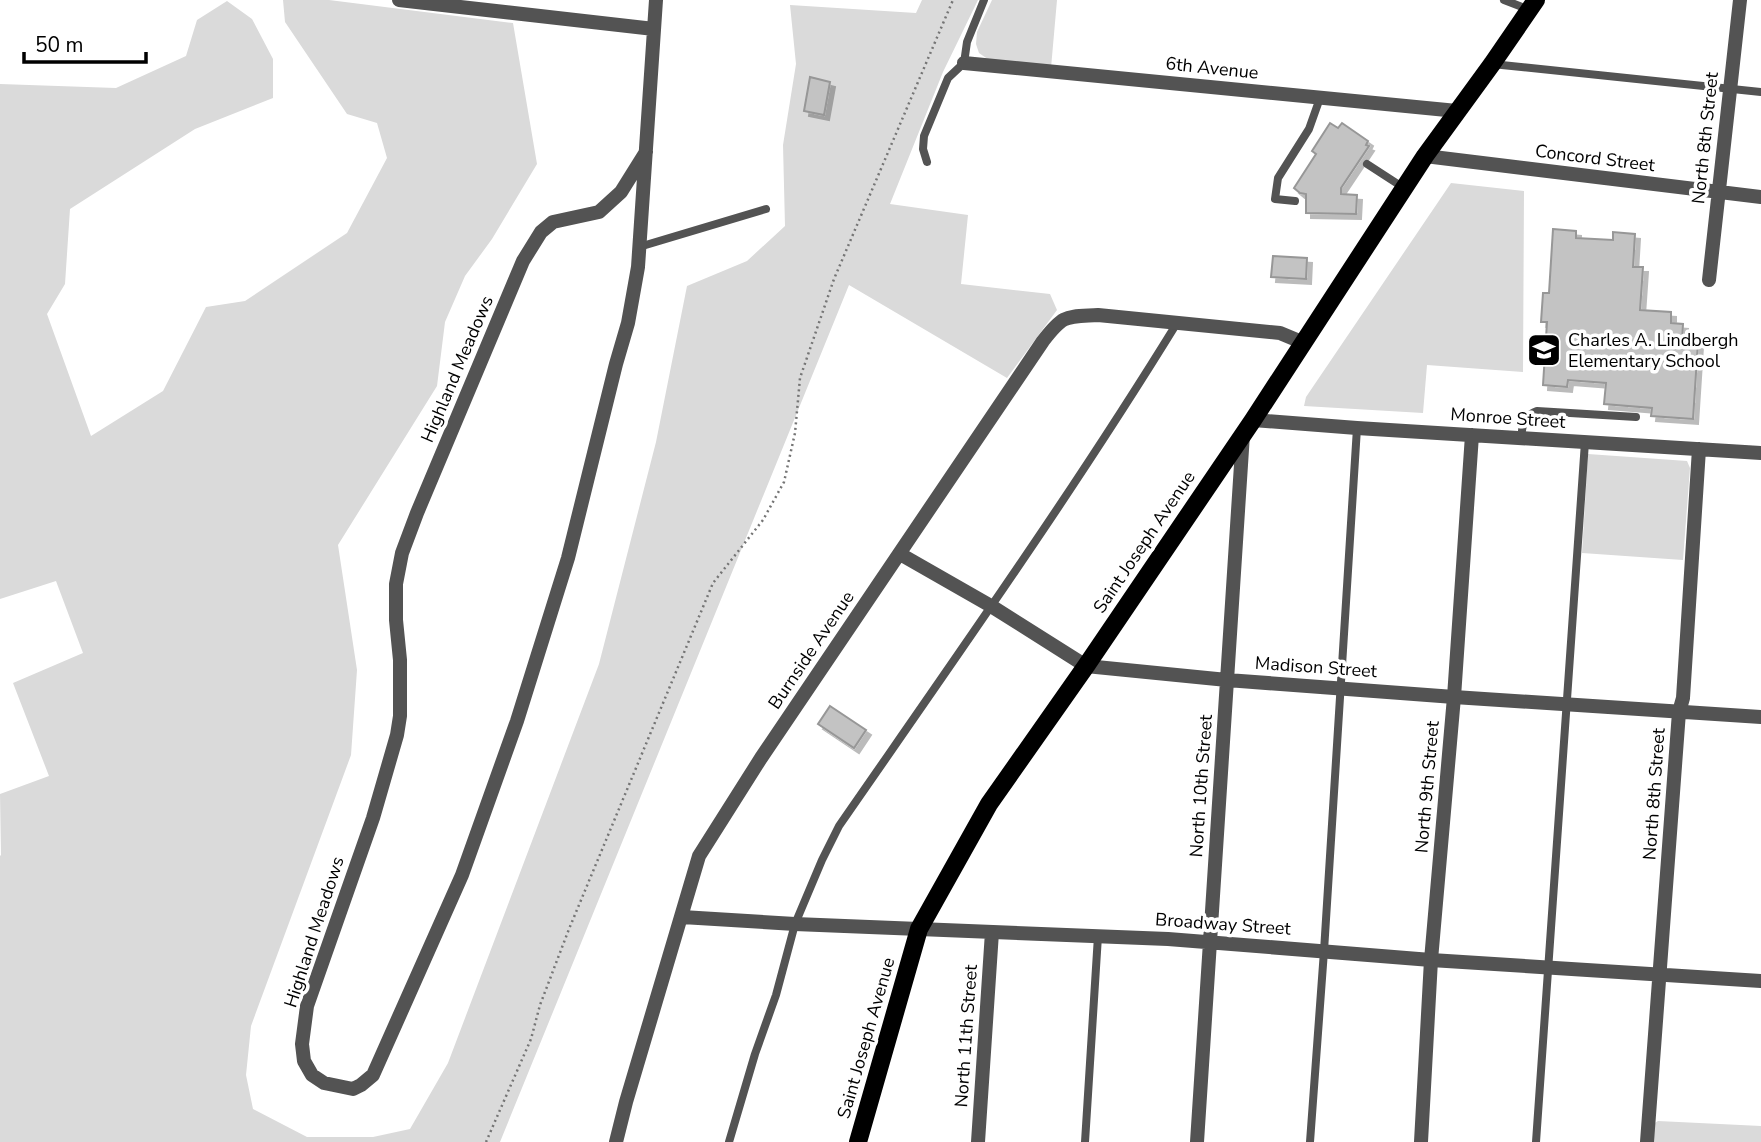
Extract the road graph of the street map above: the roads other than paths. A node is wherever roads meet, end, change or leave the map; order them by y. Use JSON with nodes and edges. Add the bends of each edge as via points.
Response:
{"nodes":[{"id":1,"x":399,"y":0,"type":"edge"},
{"id":2,"x":656,"y":0,"type":"edge"},
{"id":3,"x":984,"y":0,"type":"edge"},
{"id":4,"x":1504,"y":0,"type":"edge"},
{"id":5,"x":1740,"y":0,"type":"edge"},
{"id":6,"x":1533,"y":5,"type":"edge"},
{"id":7,"x":654,"y":29,"type":"junction"},
{"id":8,"x":964,"y":63,"type":"junction"},
{"id":9,"x":1492,"y":64,"type":"junction"},
{"id":10,"x":1730,"y":88,"type":"junction"},
{"id":11,"x":1761,"y":92,"type":"edge"},
{"id":12,"x":1320,"y":98,"type":"junction"},
{"id":13,"x":1457,"y":111,"type":"junction"},
{"id":14,"x":646,"y":152,"type":"junction"},
{"id":15,"x":1425,"y":156,"type":"junction"},
{"id":16,"x":927,"y":162,"type":"dead end"},
{"id":17,"x":1367,"y":164,"type":"dead end"},
{"id":18,"x":1404,"y":188,"type":"junction"},
{"id":19,"x":1718,"y":192,"type":"junction"},
{"id":20,"x":1761,"y":197,"type":"edge"},
{"id":21,"x":1295,"y":201,"type":"dead end"},
{"id":22,"x":766,"y":209,"type":"dead end"},
{"id":23,"x":639,"y":247,"type":"junction"},
{"id":24,"x":1709,"y":280,"type":"dead end"},
{"id":25,"x":1177,"y":323,"type":"junction"},
{"id":26,"x":1304,"y":343,"type":"junction"},
{"id":27,"x":1636,"y":417,"type":"dead end"},
{"id":28,"x":1248,"y":426,"type":"junction"},
{"id":29,"x":1357,"y":428,"type":"junction"},
{"id":30,"x":1472,"y":435,"type":"junction"},
{"id":31,"x":1521,"y":438,"type":"junction"},
{"id":32,"x":1585,"y":442,"type":"junction"},
{"id":33,"x":1699,"y":449,"type":"junction"},
{"id":34,"x":1761,"y":453,"type":"edge"},
{"id":35,"x":900,"y":554,"type":"junction"},
{"id":36,"x":992,"y":606,"type":"junction"},
{"id":37,"x":1086,"y":666,"type":"junction"},
{"id":38,"x":1227,"y":680,"type":"junction"},
{"id":39,"x":1340,"y":689,"type":"junction"},
{"id":40,"x":1454,"y":697,"type":"junction"},
{"id":41,"x":1567,"y":705,"type":"junction"},
{"id":42,"x":1679,"y":712,"type":"junction"},
{"id":43,"x":1761,"y":717,"type":"edge"},
{"id":44,"x":682,"y":917,"type":"junction"},
{"id":45,"x":795,"y":924,"type":"junction"},
{"id":46,"x":919,"y":929,"type":"junction"},
{"id":47,"x":992,"y":932,"type":"junction"},
{"id":48,"x":1098,"y":936,"type":"junction"},
{"id":49,"x":1210,"y":942,"type":"junction"},
{"id":50,"x":1324,"y":951,"type":"junction"},
{"id":51,"x":1431,"y":960,"type":"junction"},
{"id":52,"x":1548,"y":968,"type":"junction"},
{"id":53,"x":1659,"y":975,"type":"junction"},
{"id":54,"x":1761,"y":981,"type":"edge"},
{"id":55,"x":615,"y":1142,"type":"edge"},
{"id":56,"x":729,"y":1142,"type":"edge"},
{"id":57,"x":858,"y":1142,"type":"edge"},
{"id":58,"x":978,"y":1142,"type":"edge"},
{"id":59,"x":1085,"y":1142,"type":"edge"},
{"id":60,"x":1197,"y":1142,"type":"edge"},
{"id":61,"x":1310,"y":1142,"type":"edge"},
{"id":62,"x":1422,"y":1142,"type":"edge"},
{"id":63,"x":1536,"y":1142,"type":"edge"},
{"id":64,"x":1647,"y":1142,"type":"edge"}],
"edges":[{"from":1,"to":7,"type":"street"},
{"from":2,"to":7,"type":"street"},
{"from":3,"to":8,"type":"lane"},
{"from":4,"to":6,"type":"lane"},
{"from":5,"to":10,"type":"street","name":"North 8th Street"},
{"from":6,"to":9,"type":"main road","name":"Saint Joseph Avenue"},
{"from":7,"to":14,"type":"street"},
{"from":8,"to":12,"type":"street","name":"6th Avenue"},
{"from":8,"to":16,"type":"lane","via":[[948,78],[924,136]]},
{"from":9,"to":10,"type":"lane"},
{"from":9,"to":13,"type":"main road","name":"Saint Joseph Avenue"},
{"from":10,"to":11,"type":"lane"},
{"from":10,"to":19,"type":"street","name":"North 8th Street"},
{"from":12,"to":13,"type":"street","name":"6th Avenue"},
{"from":12,"to":21,"type":"lane","via":[[1309,129],[1278,178],[1275,199]]},
{"from":13,"to":15,"type":"main road","name":"Saint Joseph Avenue"},
{"from":14,"to":23,"type":"street","name":"Highland Meadows"},
{"from":14,"to":23,"type":"street","name":"Highland Meadows","via":[[621,192],[599,212],[553,222],[541,232],[517,274],[402,552],[396,584],[397,735],[307,1006],[304,1061],[324,1083],[353,1089],[373,1075],[463,875],[568,558],[628,323]]},
{"from":15,"to":18,"type":"main road","name":"Saint Joseph Avenue"},
{"from":15,"to":19,"type":"street","name":"Concord Street"},
{"from":17,"to":18,"type":"lane"},
{"from":18,"to":26,"type":"main road","name":"Saint Joseph Avenue"},
{"from":19,"to":20,"type":"street","name":"Concord Street"},
{"from":19,"to":24,"type":"street","name":"North 8th Street"},
{"from":22,"to":23,"type":"lane"},
{"from":25,"to":26,"type":"street","name":"Burnside Avenue","via":[[1280,333]]},
{"from":25,"to":35,"type":"street","name":"Burnside Avenue","via":[[1098,315],[1073,316],[1056,324]]},
{"from":25,"to":36,"type":"lane"},
{"from":26,"to":28,"type":"main road","name":"Saint Joseph Avenue"},
{"from":27,"to":31,"type":"lane","via":[[1537,411],[1523,422]]},
{"from":28,"to":29,"type":"street","name":"Monroe Street"},
{"from":28,"to":37,"type":"main road","name":"Saint Joseph Avenue"},
{"from":28,"to":38,"type":"street","name":"North 10th Street"},
{"from":29,"to":30,"type":"street","name":"Monroe Street"},
{"from":29,"to":39,"type":"lane"},
{"from":30,"to":31,"type":"street","name":"Monroe Street"},
{"from":30,"to":40,"type":"street","name":"North 9th Street"},
{"from":31,"to":32,"type":"street","name":"Monroe Street"},
{"from":32,"to":33,"type":"street","name":"Monroe Street"},
{"from":32,"to":41,"type":"lane"},
{"from":33,"to":34,"type":"street","name":"Monroe Street"},
{"from":33,"to":42,"type":"street","name":"North 8th Street"},
{"from":35,"to":36,"type":"street","name":"Madison Street"},
{"from":35,"to":44,"type":"street","name":"Burnside Avenue","via":[[699,856]]},
{"from":36,"to":37,"type":"street","name":"Madison Street"},
{"from":36,"to":45,"type":"lane","via":[[839,827]]},
{"from":37,"to":38,"type":"street","name":"Madison Street"},
{"from":37,"to":46,"type":"main road","name":"Saint Joseph Avenue","via":[[989,804]]},
{"from":38,"to":39,"type":"street","name":"Madison Street"},
{"from":38,"to":49,"type":"street","name":"North 10th Street"},
{"from":39,"to":40,"type":"street","name":"Madison Street"},
{"from":39,"to":50,"type":"lane"},
{"from":40,"to":41,"type":"street","name":"Madison Street"},
{"from":40,"to":51,"type":"street","name":"North 9th Street"},
{"from":41,"to":42,"type":"street","name":"Madison Street"},
{"from":41,"to":52,"type":"lane"},
{"from":42,"to":43,"type":"street","name":"Madison Street"},
{"from":42,"to":53,"type":"street","name":"North 8th Street"},
{"from":44,"to":45,"type":"street","name":"Broadway Street"},
{"from":44,"to":55,"type":"street","name":"Burnside Avenue"},
{"from":45,"to":46,"type":"street","name":"Broadway Street"},
{"from":45,"to":56,"type":"lane"},
{"from":46,"to":47,"type":"street","name":"Broadway Street"},
{"from":46,"to":57,"type":"main road","name":"Saint Joseph Avenue"},
{"from":47,"to":48,"type":"street","name":"Broadway Street"},
{"from":47,"to":58,"type":"street","name":"North 11th Street"},
{"from":48,"to":49,"type":"street","name":"Broadway Street"},
{"from":48,"to":59,"type":"lane"},
{"from":49,"to":50,"type":"street","name":"Broadway Street"},
{"from":49,"to":60,"type":"street","name":"North 10th Street"},
{"from":50,"to":51,"type":"street","name":"Broadway Street"},
{"from":50,"to":61,"type":"lane"},
{"from":51,"to":52,"type":"street","name":"Broadway Street"},
{"from":51,"to":62,"type":"street","name":"North 9th Street"},
{"from":52,"to":53,"type":"street","name":"Broadway Street"},
{"from":52,"to":63,"type":"lane"},
{"from":53,"to":54,"type":"street","name":"Broadway Street"},
{"from":53,"to":64,"type":"street","name":"North 8th Street"}]}
